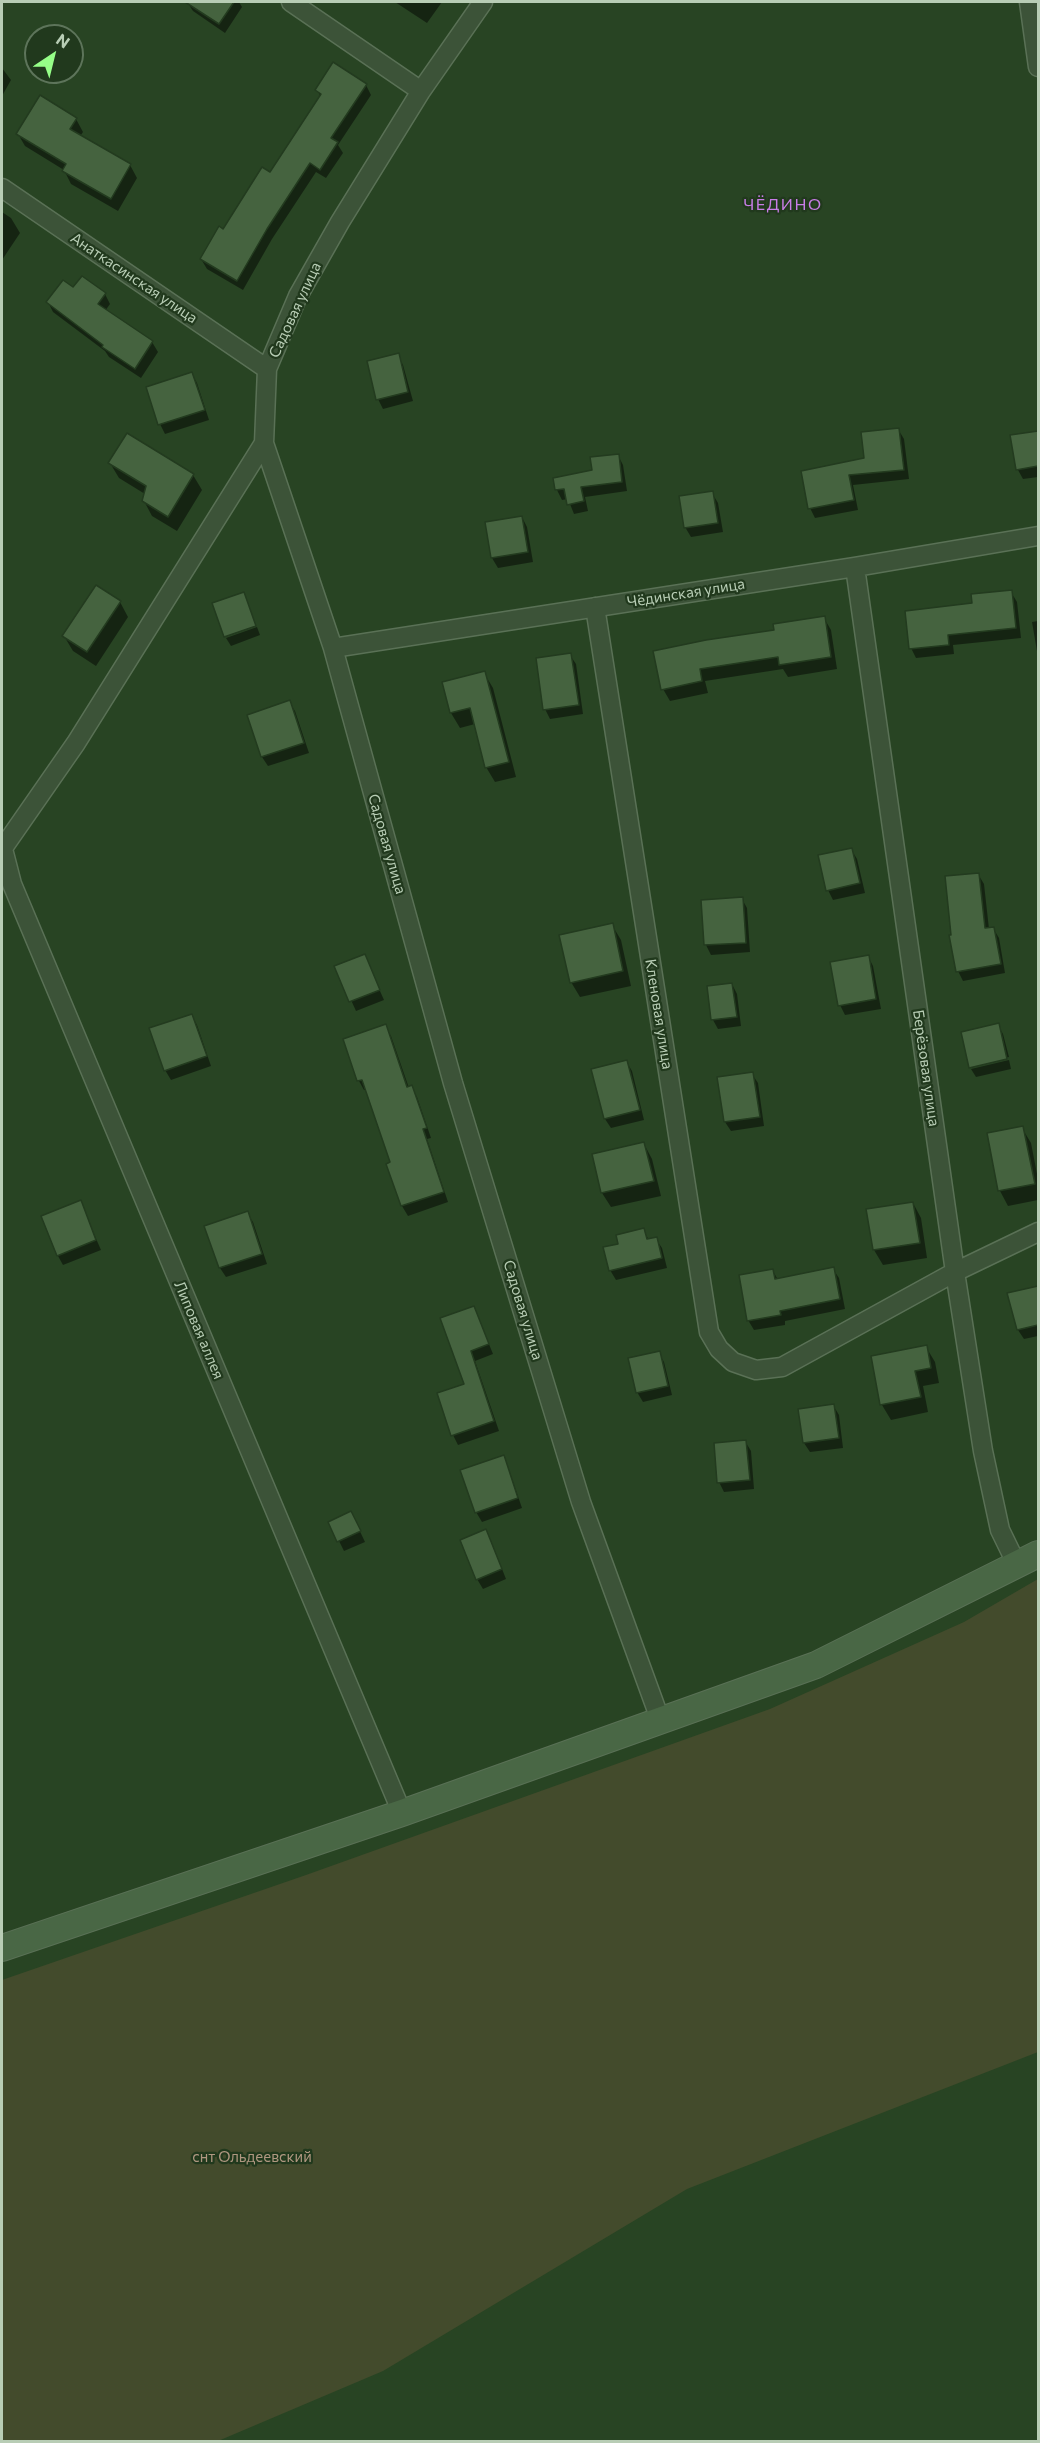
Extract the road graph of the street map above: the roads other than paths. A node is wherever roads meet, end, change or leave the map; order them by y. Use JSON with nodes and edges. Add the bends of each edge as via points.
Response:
{"nodes":[{"id":1,"x":291,"y":2,"type":"edge"},
{"id":2,"x":483,"y":2,"type":"edge"},
{"id":3,"x":1029,"y":2,"type":"edge"},
{"id":4,"x":1038,"y":67,"type":"edge"},
{"id":5,"x":421,"y":91,"type":"junction"},
{"id":6,"x":2,"y":188,"type":"edge"},
{"id":7,"x":267,"y":369,"type":"junction"},
{"id":8,"x":264,"y":443,"type":"junction"},
{"id":9,"x":1038,"y":536,"type":"edge"},
{"id":10,"x":855,"y":567,"type":"junction"},
{"id":11,"x":595,"y":608,"type":"junction"},
{"id":12,"x":333,"y":648,"type":"junction"},
{"id":13,"x":2,"y":847,"type":"edge"},
{"id":14,"x":1038,"y":1232,"type":"edge"},
{"id":15,"x":955,"y":1272,"type":"junction"},
{"id":16,"x":1028,"y":1560,"type":"edge"},
{"id":17,"x":661,"y":1722,"type":"junction"},
{"id":18,"x":402,"y":1813,"type":"junction"},
{"id":19,"x":2,"y":1948,"type":"edge"}],
"edges":[{"from":1,"to":5,"type":"street"},
{"from":2,"to":5,"type":"street","name":"Садовая улица"},
{"from":3,"to":4,"type":"street"},
{"from":5,"to":7,"type":"street","name":"Садовая улица","via":[[303,287]]},
{"from":6,"to":7,"type":"street","name":"Анаткасинская улица"},
{"from":7,"to":8,"type":"street","name":"Садовая улица"},
{"from":8,"to":12,"type":"street","name":"Садовая улица"},
{"from":8,"to":13,"type":"street","via":[[75,743]]},
{"from":9,"to":10,"type":"street","name":"Чёдинская улица"},
{"from":10,"to":11,"type":"street","name":"Чёдинская улица"},
{"from":10,"to":15,"type":"street","name":"Берёзовая улица"},
{"from":11,"to":12,"type":"street","name":"Чёдинская улица"},
{"from":11,"to":15,"type":"street","name":"Кленовая улица","via":[[709,1332],[733,1362],[756,1370],[782,1366]]},
{"from":12,"to":17,"type":"street","name":"Садовая улица","via":[[453,1083],[574,1479]]},
{"from":13,"to":18,"type":"street","name":"Липовая аллея","via":[[12,884]]},
{"from":14,"to":15,"type":"street"},
{"from":15,"to":16,"type":"street","name":"Берёзовая улица","via":[[1000,1530]]},
{"from":16,"to":17,"type":"street","via":[[816,1665]]},
{"from":17,"to":18,"type":"street"},
{"from":18,"to":19,"type":"street"}]}
